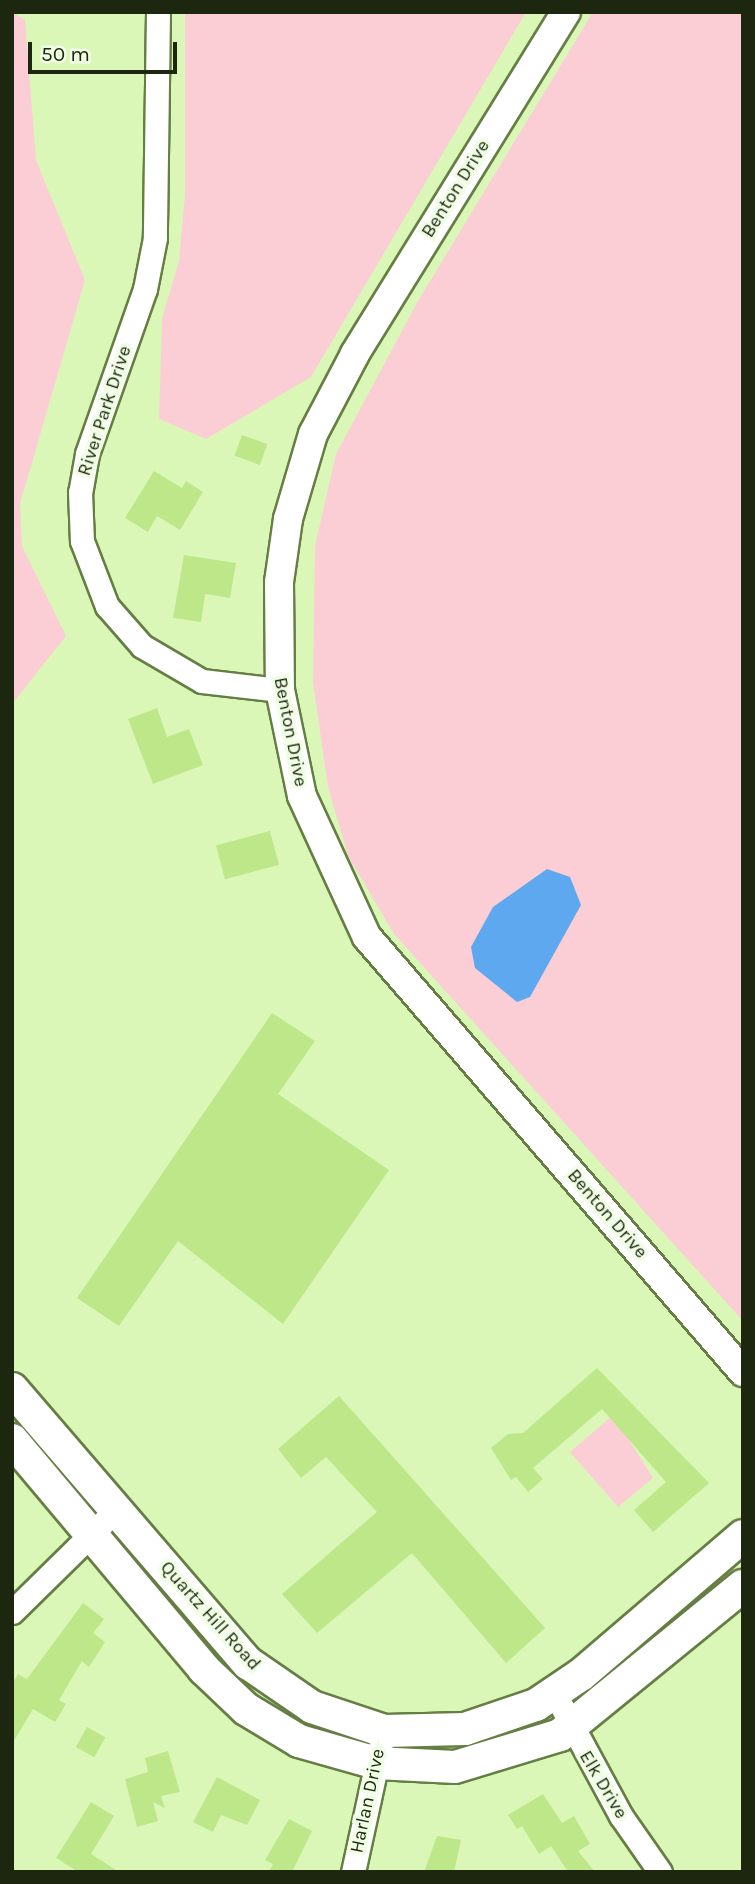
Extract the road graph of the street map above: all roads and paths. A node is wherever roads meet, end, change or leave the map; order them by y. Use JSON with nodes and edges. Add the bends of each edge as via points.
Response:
{"nodes":[{"id":1,"x":158,"y":12,"type":"edge"},
{"id":2,"x":566,"y":12,"type":"edge"},
{"id":3,"x":279,"y":690,"type":"junction"},
{"id":4,"x":743,"y":1372,"type":"edge"},
{"id":5,"x":12,"y":1389,"type":"edge"},
{"id":6,"x":12,"y":1440,"type":"edge"},
{"id":7,"x":118,"y":1508,"type":"junction"},
{"id":8,"x":88,"y":1535,"type":"junction"},
{"id":9,"x":743,"y":1536,"type":"edge"},
{"id":10,"x":743,"y":1586,"type":"edge"},
{"id":11,"x":12,"y":1612,"type":"edge"},
{"id":12,"x":555,"y":1693,"type":"junction"},
{"id":13,"x":571,"y":1728,"type":"junction"},
{"id":14,"x":384,"y":1731,"type":"junction"},
{"id":15,"x":376,"y":1763,"type":"junction"},
{"id":16,"x":353,"y":1872,"type":"edge"},
{"id":17,"x":660,"y":1872,"type":"edge"}],
"edges":[{"from":1,"to":3,"type":"street","name":"River Park Drive","via":[[155,238],[145,289],[87,454],[79,504],[82,541],[107,606],[142,646],[202,681]]},
{"from":2,"to":3,"type":"street","name":"Benton Drive","via":[[355,354],[313,434],[288,519],[279,582]]},
{"from":3,"to":4,"type":"street","name":"Benton Drive","via":[[302,796],[367,937]]},
{"from":5,"to":7,"type":"main road","name":"Quartz Hill Road"},
{"from":6,"to":8,"type":"main road","name":"Quartz Hill Road"},
{"from":7,"to":8,"type":"street"},
{"from":7,"to":14,"type":"main road","name":"Quartz Hill Road","via":[[259,1672],[312,1707]]},
{"from":8,"to":11,"type":"street"},
{"from":8,"to":15,"type":"main road","name":"Quartz Hill Road","via":[[246,1709],[306,1744]]},
{"from":9,"to":12,"type":"main road","name":"Quartz Hill Road"},
{"from":10,"to":13,"type":"main road","name":"Quartz Hill Road"},
{"from":12,"to":13,"type":"street","name":"Elk Drive"},
{"from":12,"to":14,"type":"main road","name":"Quartz Hill Road","via":[[465,1729]]},
{"from":13,"to":15,"type":"main road","name":"Quartz Hill Road","via":[[479,1763],[431,1769]]},
{"from":13,"to":17,"type":"street","name":"Elk Drive"},
{"from":14,"to":15,"type":"street","name":"Harlan Drive"},
{"from":15,"to":16,"type":"street","name":"Harlan Drive"}]}
